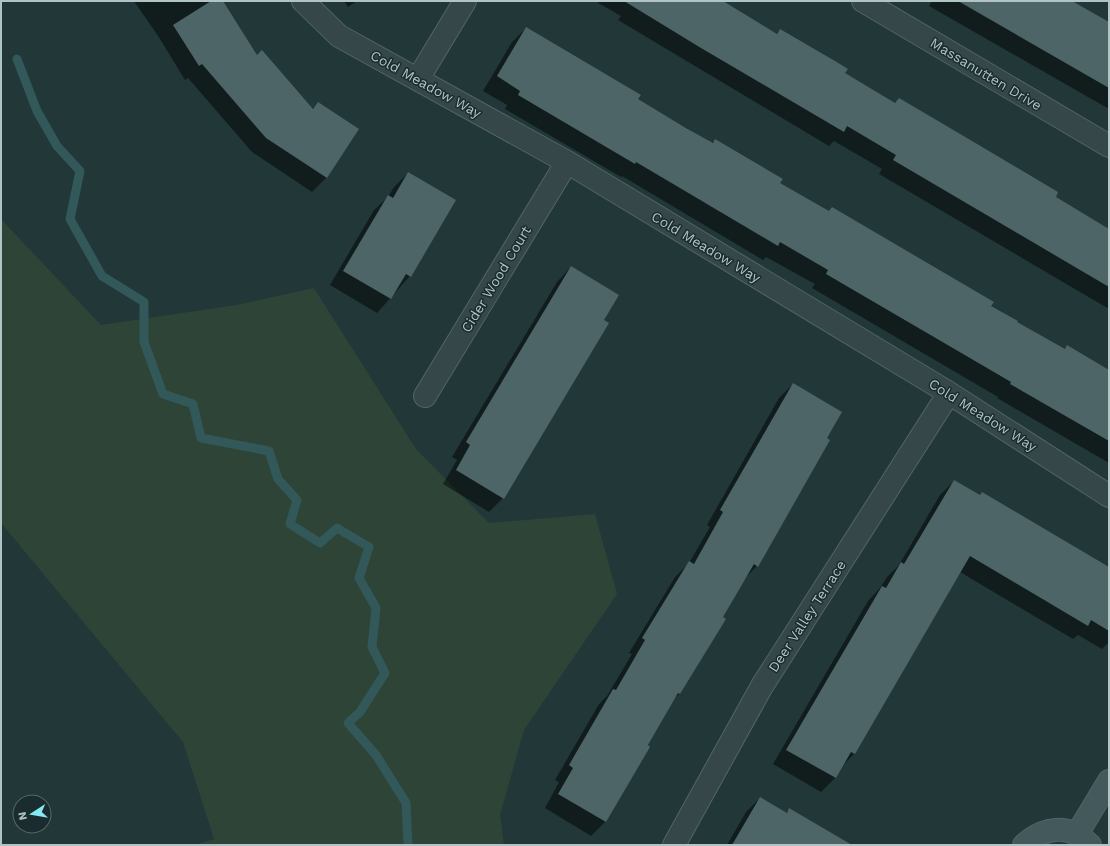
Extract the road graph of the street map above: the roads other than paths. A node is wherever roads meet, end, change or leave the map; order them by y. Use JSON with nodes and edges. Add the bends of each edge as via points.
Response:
{"nodes":[{"id":1,"x":303,"y":1,"type":"edge"},
{"id":2,"x":466,"y":1,"type":"edge"},
{"id":3,"x":863,"y":1,"type":"edge"},
{"id":4,"x":418,"y":80,"type":"junction"},
{"id":5,"x":1109,"y":146,"type":"edge"},
{"id":6,"x":567,"y":162,"type":"junction"},
{"id":7,"x":949,"y":393,"type":"junction"},
{"id":8,"x":425,"y":396,"type":"dead end"},
{"id":9,"x":1109,"y":496,"type":"edge"},
{"id":10,"x":1109,"y":781,"type":"edge"},
{"id":11,"x":1084,"y":840,"type":"edge"},
{"id":12,"x":674,"y":845,"type":"edge"},
{"id":13,"x":1024,"y":845,"type":"edge"}],
"edges":[{"from":1,"to":4,"type":"street","name":"Cold Meadow Way","via":[[340,36]]},
{"from":2,"to":4,"type":"street"},
{"from":3,"to":5,"type":"street","name":"Massanutten Drive"},
{"from":4,"to":6,"type":"street","name":"Cold Meadow Way"},
{"from":6,"to":7,"type":"street","name":"Cold Meadow Way"},
{"from":6,"to":8,"type":"street","name":"Cider Wood Court"},
{"from":7,"to":9,"type":"street","name":"Cold Meadow Way"},
{"from":7,"to":12,"type":"street","name":"Deer Valley Terrace","via":[[762,686]]},
{"from":10,"to":11,"type":"street"},
{"from":11,"to":13,"type":"street","via":[[1062,830],[1047,831],[1033,837]]}]}
